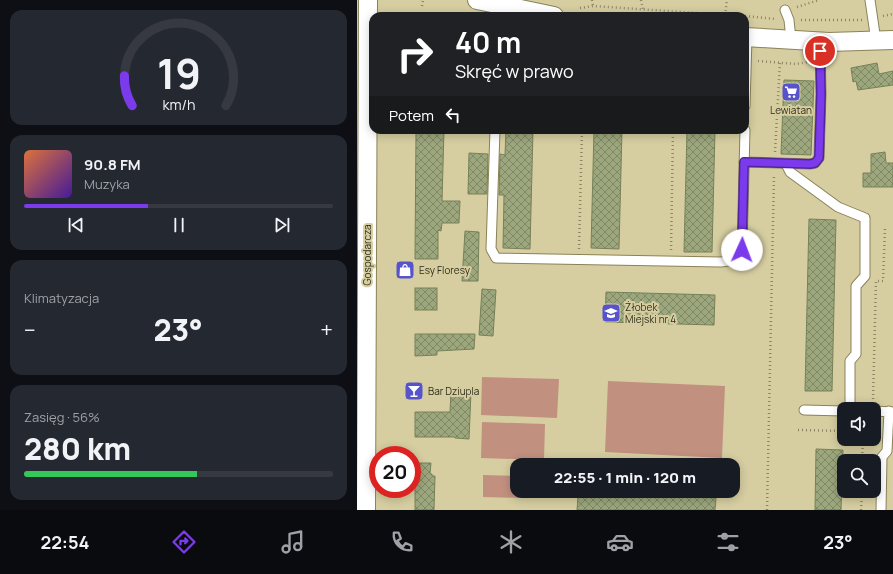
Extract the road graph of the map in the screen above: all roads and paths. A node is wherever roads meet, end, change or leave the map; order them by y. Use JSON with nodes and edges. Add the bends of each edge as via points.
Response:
{"nodes":[{"id":1,"x":368,"y":0,"type":"edge"},
{"id":2,"x":423,"y":0,"type":"edge"},
{"id":3,"x":477,"y":0,"type":"edge"},
{"id":4,"x":592,"y":0,"type":"edge"},
{"id":5,"x":641,"y":0,"type":"edge"},
{"id":6,"x":727,"y":0,"type":"edge"},
{"id":7,"x":870,"y":0,"type":"edge"},
{"id":8,"x":422,"y":6,"type":"dead end"},
{"id":9,"x":593,"y":6,"type":"junction"},
{"id":10,"x":580,"y":8,"type":"dead end"},
{"id":11,"x":643,"y":8,"type":"junction"},
{"id":12,"x":785,"y":10,"type":"dead end"},
{"id":13,"x":503,"y":11,"type":"edge"},
{"id":14,"x":513,"y":12,"type":"edge"},
{"id":15,"x":690,"y":12,"type":"edge"},
{"id":16,"x":725,"y":12,"type":"edge"},
{"id":17,"x":893,"y":14,"type":"edge"},
{"id":18,"x":749,"y":16,"type":"edge"},
{"id":19,"x":873,"y":19,"type":"junction"},
{"id":20,"x":789,"y":20,"type":"junction"},
{"id":21,"x":749,"y":37,"type":"edge"},
{"id":22,"x":791,"y":40,"type":"junction"},
{"id":23,"x":885,"y":41,"type":"edge"},
{"id":24,"x":820,"y":42,"type":"junction"},
{"id":25,"x":749,"y":60,"type":"edge"},
{"id":26,"x":821,"y":61,"type":"junction"},
{"id":27,"x":780,"y":62,"type":"junction"},
{"id":28,"x":495,"y":134,"type":"edge"},
{"id":29,"x":582,"y":134,"type":"edge"},
{"id":30,"x":673,"y":134,"type":"edge"},
{"id":31,"x":745,"y":134,"type":"edge"},
{"id":32,"x":744,"y":162,"type":"junction"},
{"id":33,"x":775,"y":164,"type":"junction"},
{"id":34,"x":786,"y":164,"type":"junction"},
{"id":35,"x":885,"y":228,"type":"dead end"},
{"id":36,"x":579,"y":259,"type":"junction"},
{"id":37,"x":671,"y":261,"type":"junction"},
{"id":38,"x":873,"y":400,"type":"dead end"},
{"id":39,"x":850,"y":402,"type":"edge"},
{"id":40,"x":804,"y":410,"type":"dead end"},
{"id":41,"x":837,"y":411,"type":"edge"},
{"id":42,"x":891,"y":411,"type":"edge"},
{"id":43,"x":798,"y":430,"type":"dead end"},
{"id":44,"x":837,"y":431,"type":"edge"},
{"id":45,"x":362,"y":455,"type":"edge"},
{"id":46,"x":862,"y":498,"type":"edge"},
{"id":47,"x":366,"y":510,"type":"edge"},
{"id":48,"x":767,"y":510,"type":"edge"},
{"id":49,"x":861,"y":510,"type":"edge"},
{"id":50,"x":881,"y":510,"type":"edge"}],
"edges":[{"from":1,"to":45,"type":"street","name":"Gospodarcza"},
{"from":2,"to":8,"type":"path"},
{"from":3,"to":13,"type":"street"},
{"from":4,"to":9,"type":"path"},
{"from":5,"to":11,"type":"path"},
{"from":6,"to":16,"type":"path"},
{"from":7,"to":19,"type":"lane"},
{"from":9,"to":10,"type":"path"},
{"from":9,"to":11,"type":"path"},
{"from":11,"to":15,"type":"path"},
{"from":12,"to":20,"type":"lane"},
{"from":13,"to":14,"type":"street"},
{"from":17,"to":19,"type":"path"},
{"from":18,"to":20,"type":"path"},
{"from":19,"to":20,"type":"path"},
{"from":19,"to":23,"type":"lane"},
{"from":20,"to":22,"type":"lane"},
{"from":21,"to":22,"type":"street"},
{"from":22,"to":24,"type":"street"},
{"from":23,"to":24,"type":"street"},
{"from":24,"to":26,"type":"lane"},
{"from":25,"to":27,"type":"path"},
{"from":26,"to":27,"type":"path","via":[[796,64]]},
{"from":26,"to":34,"type":"lane","via":[[819,158],[810,164]]},
{"from":27,"to":33,"type":"path"},
{"from":28,"to":36,"type":"lane","via":[[491,249],[495,258]]},
{"from":29,"to":36,"type":"path"},
{"from":30,"to":37,"type":"path"},
{"from":31,"to":32,"type":"lane"},
{"from":32,"to":33,"type":"lane"},
{"from":32,"to":37,"type":"lane","via":[[742,250],[736,260]]},
{"from":33,"to":34,"type":"lane"},
{"from":33,"to":48,"type":"path"},
{"from":34,"to":39,"type":"lane","via":[[790,172],[838,207],[865,218],[865,276],[856,286],[856,354],[851,361]]},
{"from":35,"to":38,"type":"path","via":[[883,281],[876,281]]},
{"from":36,"to":37,"type":"lane"},
{"from":40,"to":41,"type":"lane"},
{"from":42,"to":50,"type":"lane","via":[[887,451],[882,457]]},
{"from":43,"to":44,"type":"path"},
{"from":45,"to":47,"type":"street","name":"Gospodarcza"},
{"from":46,"to":49,"type":"path"}]}
